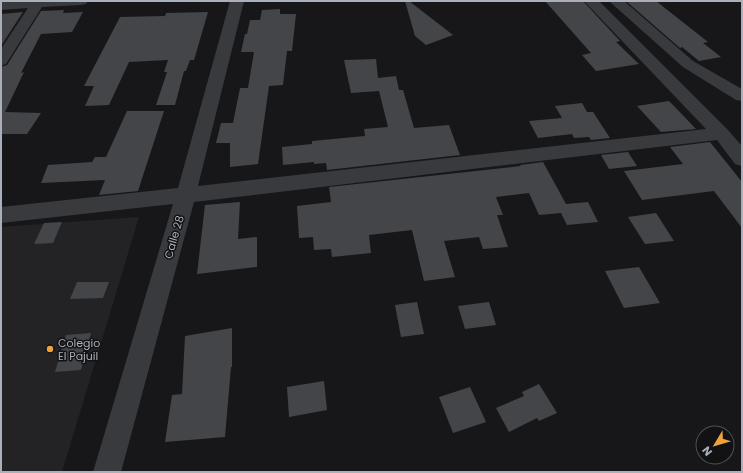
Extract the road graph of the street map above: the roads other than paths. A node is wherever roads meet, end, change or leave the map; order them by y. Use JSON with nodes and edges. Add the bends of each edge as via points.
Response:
{"nodes":[{"id":1,"x":81,"y":1,"type":"edge"},
{"id":2,"x":237,"y":1,"type":"edge"},
{"id":3,"x":591,"y":1,"type":"edge"},
{"id":4,"x":616,"y":1,"type":"edge"},
{"id":5,"x":38,"y":2,"type":"edge"},
{"id":6,"x":1,"y":6,"type":"edge"},
{"id":7,"x":1,"y":61,"type":"edge"},
{"id":8,"x":742,"y":96,"type":"edge"},
{"id":9,"x":721,"y":133,"type":"junction"},
{"id":10,"x":742,"y":158,"type":"edge"},
{"id":11,"x":186,"y":195,"type":"junction"},
{"id":12,"x":1,"y":215,"type":"edge"},
{"id":13,"x":107,"y":472,"type":"edge"}],
"edges":[{"from":1,"to":5,"type":"street"},
{"from":2,"to":11,"type":"street","name":"Calle 28"},
{"from":3,"to":9,"type":"street"},
{"from":4,"to":8,"type":"street","via":[[688,64]]},
{"from":5,"to":6,"type":"street"},
{"from":5,"to":7,"type":"street"},
{"from":9,"to":10,"type":"street"},
{"from":9,"to":11,"type":"street"},
{"from":11,"to":12,"type":"street"},
{"from":11,"to":13,"type":"street","name":"Calle 28"}]}
